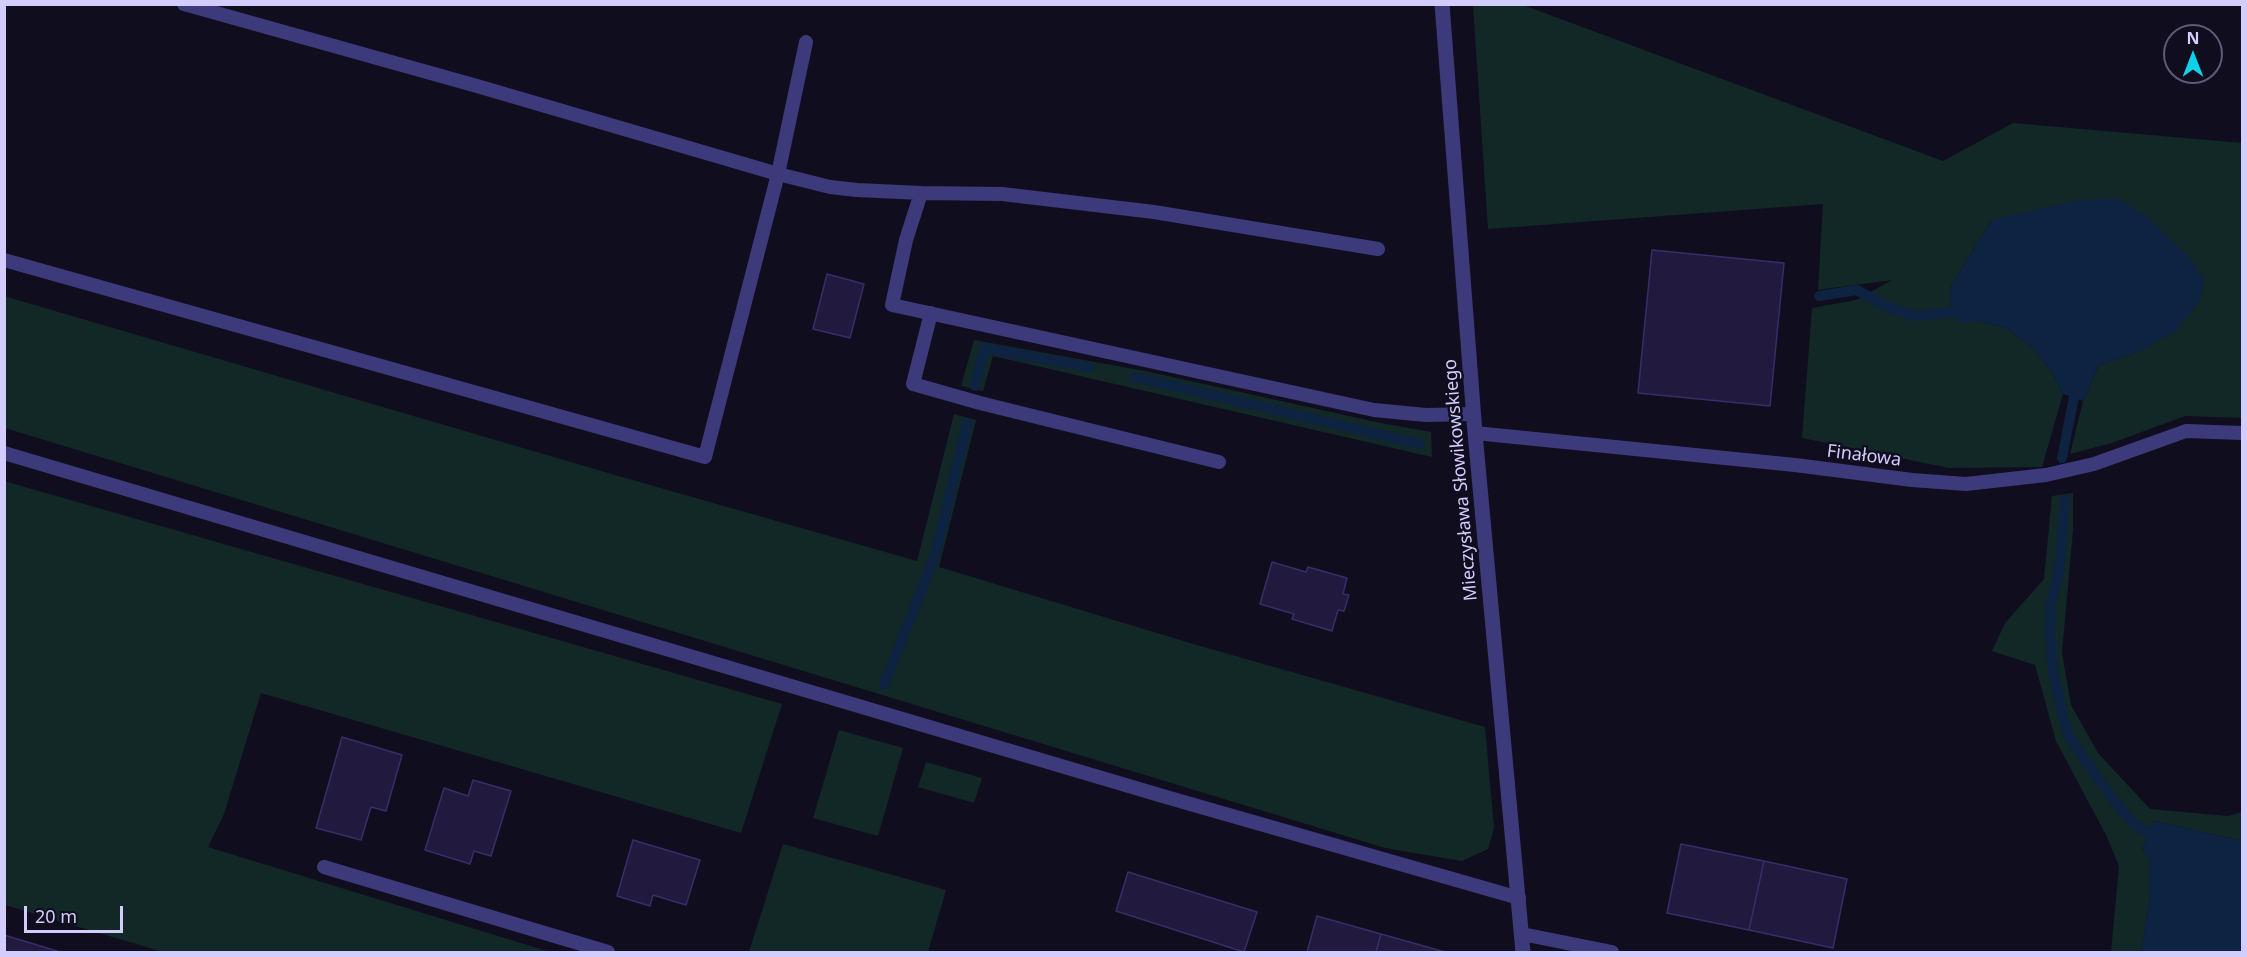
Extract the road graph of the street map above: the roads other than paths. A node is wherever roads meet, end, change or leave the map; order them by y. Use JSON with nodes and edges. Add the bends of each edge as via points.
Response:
{"nodes":[{"id":1,"x":184,"y":4,"type":"edge"},
{"id":2,"x":1442,"y":4,"type":"edge"},
{"id":3,"x":806,"y":42,"type":"dead end"},
{"id":4,"x":778,"y":174,"type":"junction"},
{"id":5,"x":921,"y":193,"type":"junction"},
{"id":6,"x":1378,"y":249,"type":"dead end"},
{"id":7,"x":4,"y":260,"type":"edge"},
{"id":8,"x":931,"y":312,"type":"junction"},
{"id":9,"x":1474,"y":414,"type":"junction"},
{"id":10,"x":1475,"y":433,"type":"junction"},
{"id":11,"x":2242,"y":433,"type":"edge"},
{"id":12,"x":4,"y":453,"type":"edge"},
{"id":13,"x":1219,"y":462,"type":"dead end"},
{"id":14,"x":324,"y":867,"type":"dead end"},
{"id":15,"x":1519,"y":898,"type":"junction"},
{"id":16,"x":1522,"y":934,"type":"junction"},
{"id":17,"x":608,"y":952,"type":"edge"},
{"id":18,"x":1523,"y":952,"type":"edge"},
{"id":19,"x":1612,"y":952,"type":"edge"}],
"edges":[{"from":1,"to":4,"type":"lane"},
{"from":2,"to":9,"type":"street","name":"Mieczysława Słowikowskiego"},
{"from":3,"to":4,"type":"lane"},
{"from":4,"to":5,"type":"lane","via":[[830,187]]},
{"from":4,"to":7,"type":"lane","via":[[705,457]]},
{"from":5,"to":6,"type":"lane","via":[[1002,194],[1154,212]]},
{"from":5,"to":8,"type":"lane","via":[[892,305]]},
{"from":8,"to":9,"type":"lane","via":[[1374,410]]},
{"from":8,"to":13,"type":"lane","via":[[913,384]]},
{"from":9,"to":10,"type":"street","name":"Mieczysława Słowikowskiego"},
{"from":10,"to":11,"type":"lane","name":"Finałowa","via":[[1966,484],[2046,475],[2094,464],[2186,431]]},
{"from":10,"to":15,"type":"street","name":"Mieczysława Słowikowskiego"},
{"from":12,"to":15,"type":"lane"},
{"from":14,"to":17,"type":"lane"},
{"from":15,"to":16,"type":"street","name":"Mieczysława Słowikowskiego"},
{"from":16,"to":18,"type":"street","name":"Mieczysława Słowikowskiego"},
{"from":16,"to":19,"type":"lane"}]}
